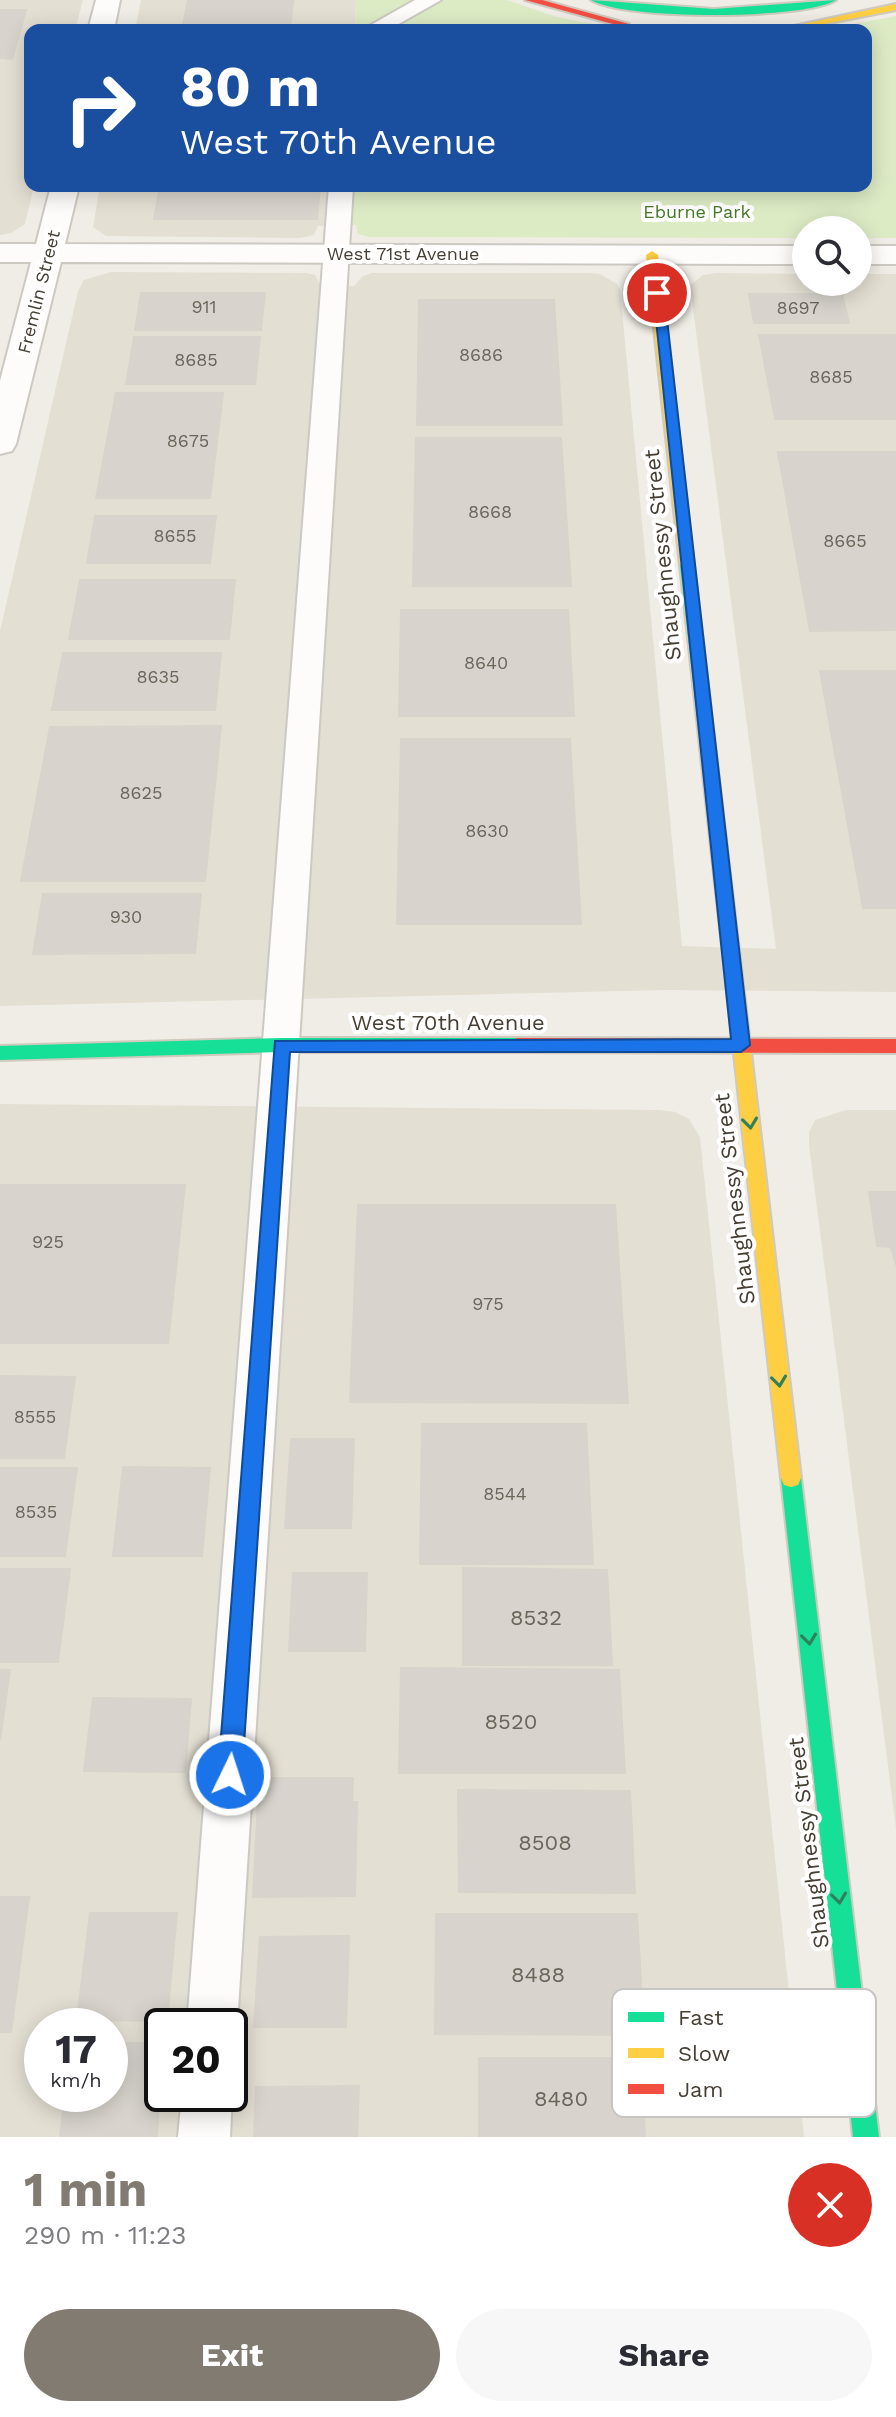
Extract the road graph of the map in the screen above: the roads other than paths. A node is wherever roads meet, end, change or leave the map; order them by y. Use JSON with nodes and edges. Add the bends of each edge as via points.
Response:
{"nodes":[{"id":1,"x":108,"y":0,"type":"edge"},
{"id":2,"x":431,"y":0,"type":"edge"},
{"id":3,"x":530,"y":0,"type":"edge"},
{"id":4,"x":596,"y":0,"type":"edge"},
{"id":5,"x":831,"y":0,"type":"edge"},
{"id":6,"x":896,"y":7,"type":"edge"},
{"id":7,"x":102,"y":24,"type":"edge"},
{"id":8,"x":381,"y":24,"type":"edge"},
{"id":9,"x":627,"y":24,"type":"edge"},
{"id":10,"x":807,"y":24,"type":"edge"},
{"id":11,"x":64,"y":192,"type":"edge"},
{"id":12,"x":341,"y":192,"type":"edge"},
{"id":13,"x":0,"y":253,"type":"edge"},
{"id":14,"x":49,"y":254,"type":"junction"},
{"id":15,"x":337,"y":254,"type":"junction"},
{"id":16,"x":652,"y":255,"type":"junction"},
{"id":17,"x":792,"y":255,"type":"edge"},
{"id":18,"x":872,"y":255,"type":"edge"},
{"id":19,"x":896,"y":255,"type":"edge"},
{"id":20,"x":0,"y":444,"type":"edge"},
{"id":21,"x":281,"y":1045,"type":"junction"},
{"id":22,"x":741,"y":1045,"type":"junction"},
{"id":23,"x":896,"y":1046,"type":"edge"},
{"id":24,"x":0,"y":1053,"type":"edge"},
{"id":25,"x":849,"y":1989,"type":"edge"},
{"id":26,"x":213,"y":2008,"type":"edge"},
{"id":27,"x":206,"y":2112,"type":"edge"},
{"id":28,"x":864,"y":2117,"type":"edge"},
{"id":29,"x":204,"y":2137,"type":"edge"},
{"id":30,"x":866,"y":2137,"type":"edge"}],
"edges":[{"from":1,"to":7,"type":"street"},
{"from":2,"to":8,"type":"lane"},
{"from":3,"to":9,"type":"main road"},
{"from":4,"to":5,"type":"main road","via":[[717,12]]},
{"from":6,"to":10,"type":"main road"},
{"from":11,"to":14,"type":"street","name":"Fremlin Street"},
{"from":12,"to":15,"type":"lane"},
{"from":13,"to":14,"type":"street","name":"West 71st Avenue"},
{"from":14,"to":15,"type":"street","name":"West 71st Avenue"},
{"from":14,"to":20,"type":"street","name":"Fremlin Street"},
{"from":15,"to":16,"type":"street","name":"West 71st Avenue"},
{"from":15,"to":21,"type":"lane"},
{"from":16,"to":17,"type":"street","name":"West 71st Avenue"},
{"from":16,"to":22,"type":"main road","name":"Shaughnessy Street"},
{"from":18,"to":19,"type":"street"},
{"from":21,"to":22,"type":"main road","name":"West 70th Avenue"},
{"from":21,"to":24,"type":"main road","name":"West 70th Avenue"},
{"from":21,"to":26,"type":"lane"},
{"from":22,"to":23,"type":"main road","name":"West 70th Avenue"},
{"from":22,"to":25,"type":"main road","name":"Shaughnessy Street","one_way":true},
{"from":27,"to":29,"type":"lane"},
{"from":28,"to":30,"type":"main road","name":"Shaughnessy Street","one_way":true}]}
